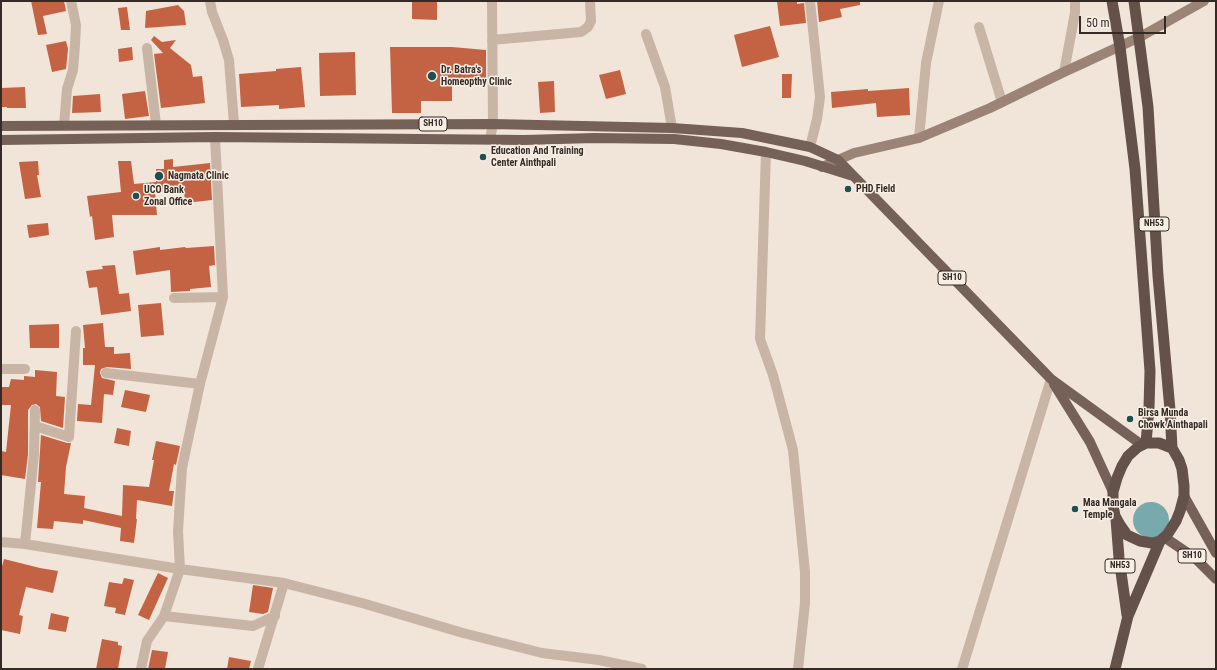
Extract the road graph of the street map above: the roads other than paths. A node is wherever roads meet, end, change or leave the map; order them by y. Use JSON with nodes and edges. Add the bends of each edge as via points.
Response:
{"nodes":[{"id":1,"x":71,"y":1,"type":"edge"},
{"id":2,"x":210,"y":1,"type":"edge"},
{"id":3,"x":492,"y":1,"type":"edge"},
{"id":4,"x":590,"y":1,"type":"edge"},
{"id":5,"x":810,"y":1,"type":"edge"},
{"id":6,"x":939,"y":1,"type":"edge"},
{"id":7,"x":1075,"y":1,"type":"edge"},
{"id":8,"x":1112,"y":1,"type":"edge"},
{"id":9,"x":1134,"y":1,"type":"edge"},
{"id":10,"x":1203,"y":1,"type":"edge"},
{"id":11,"x":979,"y":27,"type":"dead end"},
{"id":12,"x":646,"y":34,"type":"dead end"},
{"id":13,"x":1140,"y":38,"type":"junction"},
{"id":14,"x":492,"y":40,"type":"junction"},
{"id":15,"x":1120,"y":46,"type":"junction"},
{"id":16,"x":147,"y":48,"type":"dead end"},
{"id":17,"x":1064,"y":72,"type":"junction"},
{"id":18,"x":1002,"y":102,"type":"junction"},
{"id":19,"x":156,"y":124,"type":"junction"},
{"id":20,"x":234,"y":124,"type":"junction"},
{"id":21,"x":493,"y":124,"type":"junction"},
{"id":22,"x":64,"y":125,"type":"junction"},
{"id":23,"x":1,"y":126,"type":"edge"},
{"id":24,"x":672,"y":128,"type":"junction"},
{"id":25,"x":215,"y":137,"type":"junction"},
{"id":26,"x":919,"y":138,"type":"junction"},
{"id":27,"x":490,"y":139,"type":"junction"},
{"id":28,"x":1,"y":140,"type":"edge"},
{"id":29,"x":810,"y":147,"type":"junction"},
{"id":30,"x":766,"y":152,"type":"junction"},
{"id":31,"x":838,"y":160,"type":"junction"},
{"id":32,"x":822,"y":167,"type":"junction"},
{"id":33,"x":853,"y":176,"type":"junction"},
{"id":34,"x":223,"y":297,"type":"junction"},
{"id":35,"x":174,"y":298,"type":"dead end"},
{"id":36,"x":76,"y":331,"type":"dead end"},
{"id":37,"x":1,"y":369,"type":"edge"},
{"id":38,"x":25,"y":369,"type":"dead end"},
{"id":39,"x":106,"y":373,"type":"dead end"},
{"id":40,"x":1051,"y":379,"type":"junction"},
{"id":41,"x":200,"y":384,"type":"junction"},
{"id":42,"x":35,"y":410,"type":"dead end"},
{"id":43,"x":35,"y":426,"type":"junction"},
{"id":44,"x":1144,"y":444,"type":"junction"},
{"id":45,"x":1172,"y":448,"type":"junction"},
{"id":46,"x":1113,"y":492,"type":"junction"},
{"id":47,"x":1184,"y":496,"type":"junction"},
{"id":48,"x":1115,"y":516,"type":"junction"},
{"id":49,"x":1162,"y":539,"type":"junction"},
{"id":50,"x":1,"y":542,"type":"edge"},
{"id":51,"x":25,"y":544,"type":"junction"},
{"id":52,"x":1216,"y":553,"type":"edge"},
{"id":53,"x":180,"y":569,"type":"junction"},
{"id":54,"x":1216,"y":579,"type":"edge"},
{"id":55,"x":284,"y":583,"type":"junction"},
{"id":56,"x":164,"y":616,"type":"junction"},
{"id":57,"x":275,"y":616,"type":"junction"},
{"id":58,"x":1128,"y":616,"type":"junction"},
{"id":59,"x":141,"y":669,"type":"edge"},
{"id":60,"x":258,"y":669,"type":"edge"},
{"id":61,"x":642,"y":669,"type":"edge"},
{"id":62,"x":798,"y":669,"type":"edge"},
{"id":63,"x":962,"y":669,"type":"edge"},
{"id":64,"x":1115,"y":669,"type":"edge"}],
"edges":[{"from":1,"to":22,"type":"street","via":[[76,25],[75,45]]},
{"from":2,"to":20,"type":"street","via":[[228,60]]},
{"from":3,"to":14,"type":"street"},
{"from":4,"to":14,"type":"street","via":[[591,21],[581,32]]},
{"from":5,"to":29,"type":"street","via":[[820,97],[818,119]]},
{"from":6,"to":26,"type":"street","via":[[926,63]]},
{"from":7,"to":17,"type":"street"},
{"from":8,"to":15,"type":"highway","number":"NH53"},
{"from":9,"to":13,"type":"highway","number":"NH53"},
{"from":10,"to":13,"type":"main road"},
{"from":11,"to":18,"type":"street"},
{"from":12,"to":24,"type":"street","via":[[665,87]]},
{"from":13,"to":15,"type":"main road"},
{"from":13,"to":45,"type":"highway","number":"NH53","via":[[1148,107]]},
{"from":14,"to":21,"type":"street"},
{"from":15,"to":17,"type":"main road"},
{"from":15,"to":44,"type":"highway","number":"NH53","via":[[1135,169],[1150,371],[1149,408]]},
{"from":16,"to":19,"type":"street"},
{"from":17,"to":18,"type":"main road"},
{"from":18,"to":26,"type":"main road"},
{"from":19,"to":20,"type":"main road","number":"SH10"},
{"from":19,"to":22,"type":"main road","number":"SH10"},
{"from":20,"to":21,"type":"main road","number":"SH10"},
{"from":21,"to":24,"type":"main road","number":"SH10"},
{"from":21,"to":27,"type":"street"},
{"from":22,"to":23,"type":"main road","number":"SH10"},
{"from":24,"to":29,"type":"main road","number":"SH10","via":[[742,133]]},
{"from":25,"to":27,"type":"main road","number":"SH10"},
{"from":25,"to":28,"type":"main road","number":"SH10"},
{"from":25,"to":34,"type":"street"},
{"from":26,"to":31,"type":"main road","via":[[854,153]]},
{"from":27,"to":30,"type":"main road","number":"SH10","via":[[674,139]]},
{"from":29,"to":31,"type":"main road","number":"SH10"},
{"from":30,"to":32,"type":"main road","number":"SH10"},
{"from":30,"to":62,"type":"street","via":[[760,339],[773,375],[793,450],[805,572],[805,603]]},
{"from":31,"to":32,"type":"main road"},
{"from":31,"to":33,"type":"main road","number":"SH10"},
{"from":32,"to":33,"type":"main road","number":"SH10"},
{"from":33,"to":40,"type":"main road","number":"SH10"},
{"from":34,"to":35,"type":"street"},
{"from":34,"to":41,"type":"street"},
{"from":36,"to":43,"type":"street","via":[[69,437]]},
{"from":37,"to":38,"type":"street"},
{"from":39,"to":41,"type":"street"},
{"from":40,"to":44,"type":"main road","number":"SH10","via":[[1113,425]]},
{"from":40,"to":46,"type":"main road","number":"SH10","via":[[1090,442]]},
{"from":40,"to":63,"type":"street"},
{"from":41,"to":53,"type":"street","via":[[182,468],[178,530]]},
{"from":42,"to":43,"type":"street"},
{"from":43,"to":51,"type":"street"},
{"from":44,"to":45,"type":"highway","via":[[1159,443]]},
{"from":44,"to":46,"type":"highway","number":"NH53","via":[[1128,456]]},
{"from":45,"to":47,"type":"highway","number":"NH53","via":[[1182,469]]},
{"from":46,"to":48,"type":"highway","number":"NH53"},
{"from":47,"to":49,"type":"highway","number":"NH53","via":[[1176,521]]},
{"from":47,"to":52,"type":"main road","number":"SH10"},
{"from":48,"to":49,"type":"highway","number":"NH53","via":[[1127,535],[1152,543]]},
{"from":48,"to":58,"type":"highway","number":"NH53"},
{"from":49,"to":54,"type":"main road","number":"SH10","via":[[1195,558]]},
{"from":49,"to":58,"type":"highway","number":"NH53"},
{"from":50,"to":51,"type":"street"},
{"from":51,"to":53,"type":"street"},
{"from":53,"to":55,"type":"street"},
{"from":53,"to":56,"type":"street"},
{"from":55,"to":57,"type":"street"},
{"from":55,"to":61,"type":"street","via":[[535,651]]},
{"from":56,"to":57,"type":"street","via":[[253,626]]},
{"from":56,"to":59,"type":"street","via":[[147,641]]},
{"from":57,"to":60,"type":"street"},
{"from":58,"to":64,"type":"highway","number":"NH53"}]}
